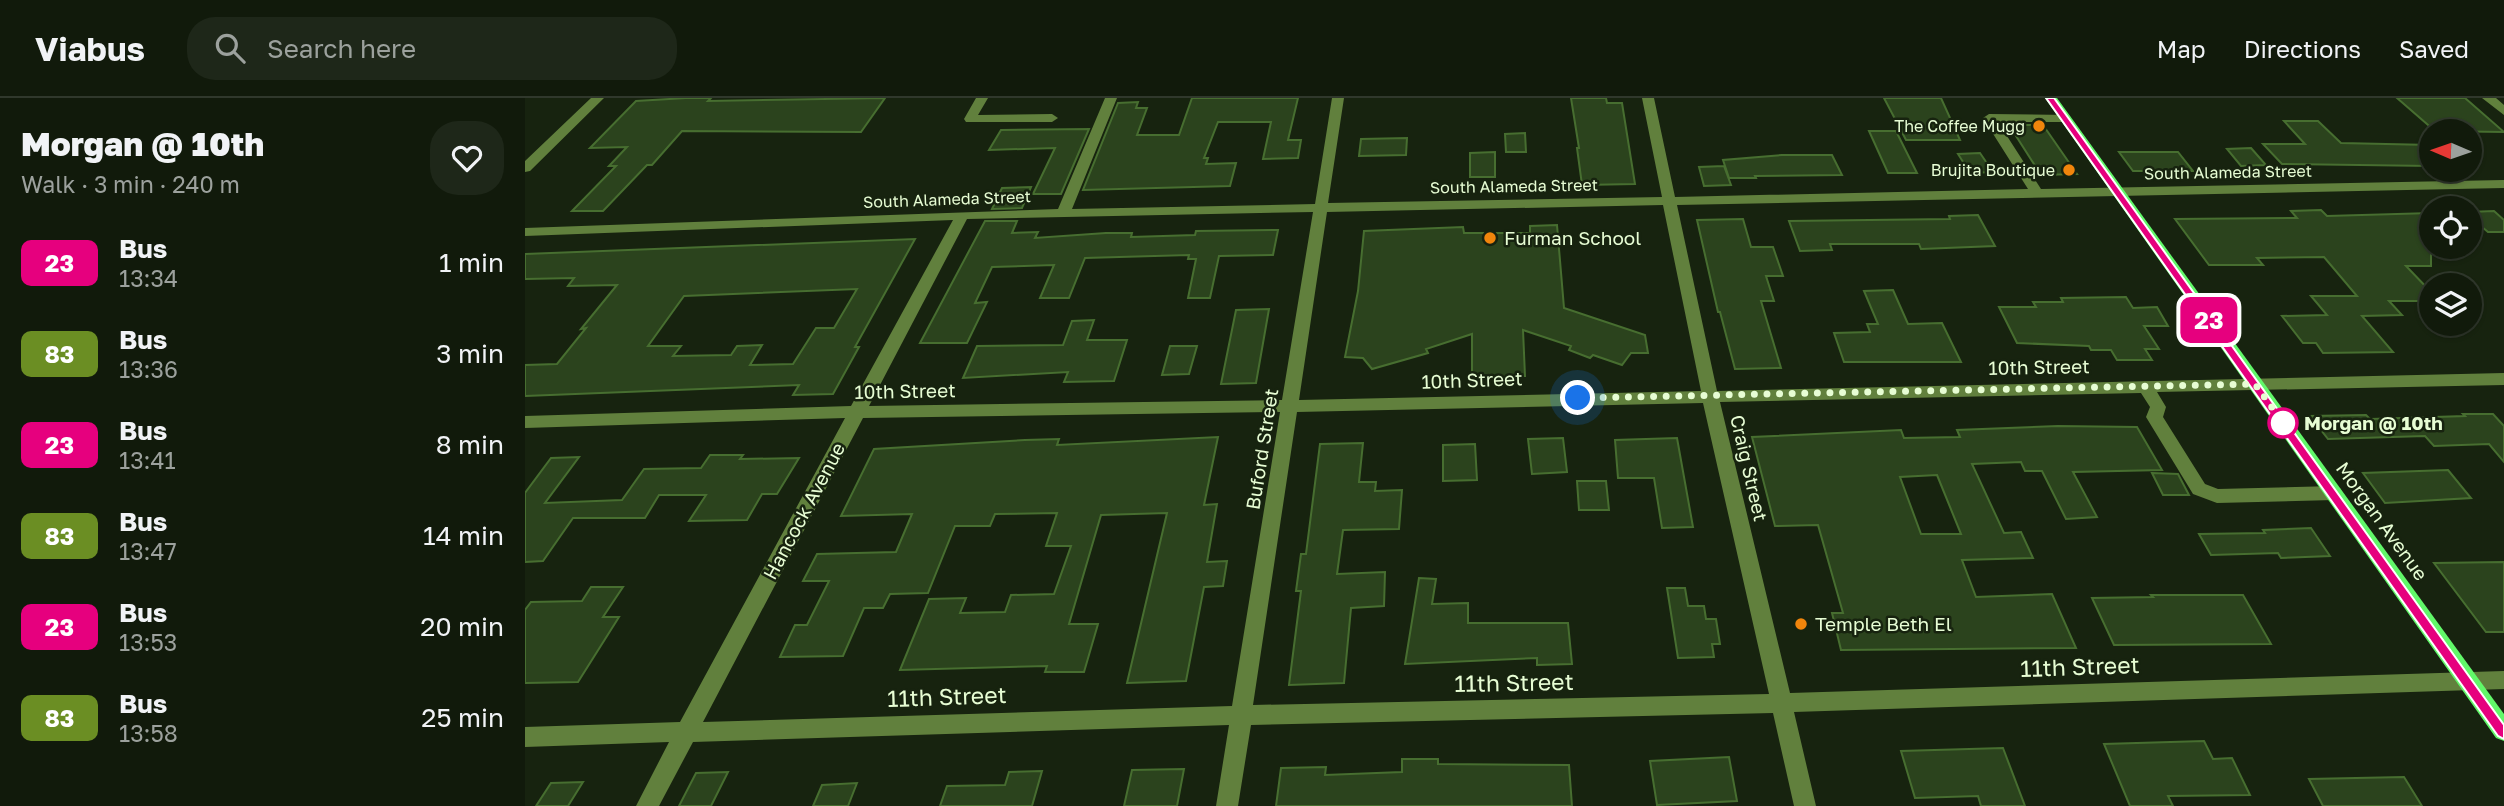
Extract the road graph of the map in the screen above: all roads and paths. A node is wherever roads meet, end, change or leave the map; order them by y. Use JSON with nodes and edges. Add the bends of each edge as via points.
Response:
{"nodes":[{"id":1,"x":598,"y":98,"type":"edge"},
{"id":2,"x":982,"y":98,"type":"edge"},
{"id":3,"x":1111,"y":98,"type":"edge"},
{"id":4,"x":1338,"y":98,"type":"edge"},
{"id":5,"x":1649,"y":98,"type":"edge"},
{"id":6,"x":2051,"y":98,"type":"edge"},
{"id":7,"x":2488,"y":98,"type":"edge"},
{"id":8,"x":2504,"y":111,"type":"edge"},
{"id":9,"x":1052,"y":118,"type":"dead end"},
{"id":10,"x":2065,"y":118,"type":"junction"},
{"id":11,"x":525,"y":168,"type":"edge"},
{"id":12,"x":2504,"y":184,"type":"edge"},
{"id":13,"x":2118,"y":191,"type":"junction"},
{"id":14,"x":2037,"y":193,"type":"junction"},
{"id":15,"x":1670,"y":200,"type":"junction"},
{"id":16,"x":1321,"y":208,"type":"junction"},
{"id":17,"x":1063,"y":214,"type":"junction"},
{"id":18,"x":962,"y":215,"type":"junction"},
{"id":19,"x":525,"y":232,"type":"edge"},
{"id":20,"x":2504,"y":379,"type":"edge"},
{"id":21,"x":2255,"y":384,"type":"junction"},
{"id":22,"x":2145,"y":386,"type":"junction"},
{"id":23,"x":1710,"y":395,"type":"junction"},
{"id":24,"x":1290,"y":406,"type":"junction"},
{"id":25,"x":857,"y":412,"type":"junction"},
{"id":26,"x":525,"y":422,"type":"edge"},
{"id":27,"x":2334,"y":493,"type":"junction"},
{"id":28,"x":2504,"y":680,"type":"edge"},
{"id":29,"x":2468,"y":681,"type":"junction"},
{"id":30,"x":1783,"y":703,"type":"junction"},
{"id":31,"x":1241,"y":715,"type":"junction"},
{"id":32,"x":2504,"y":731,"type":"edge"},
{"id":33,"x":687,"y":732,"type":"junction"},
{"id":34,"x":525,"y":737,"type":"edge"},
{"id":35,"x":647,"y":806,"type":"edge"},
{"id":36,"x":1227,"y":806,"type":"edge"},
{"id":37,"x":1805,"y":806,"type":"edge"}],
"edges":[{"from":1,"to":11,"type":"street"},
{"from":2,"to":9,"type":"street","via":[[969,119]]},
{"from":3,"to":17,"type":"street"},
{"from":4,"to":16,"type":"street","name":"Buford Street"},
{"from":5,"to":15,"type":"street","name":"Craig Street"},
{"from":6,"to":10,"type":"main road","name":"Morgan Avenue"},
{"from":7,"to":8,"type":"street"},
{"from":10,"to":13,"type":"main road","name":"Morgan Avenue"},
{"from":10,"to":14,"type":"street","via":[[1989,118]]},
{"from":12,"to":13,"type":"street","name":"South Alameda Street"},
{"from":13,"to":14,"type":"street","name":"South Alameda Street"},
{"from":13,"to":21,"type":"main road","name":"Morgan Avenue"},
{"from":14,"to":15,"type":"street","name":"South Alameda Street"},
{"from":15,"to":16,"type":"street","name":"South Alameda Street"},
{"from":15,"to":23,"type":"street","name":"Craig Street"},
{"from":16,"to":17,"type":"street","name":"South Alameda Street"},
{"from":16,"to":24,"type":"street","name":"Buford Street"},
{"from":17,"to":18,"type":"street","name":"South Alameda Street"},
{"from":18,"to":19,"type":"street","name":"South Alameda Street"},
{"from":18,"to":25,"type":"street","name":"Hancock Avenue"},
{"from":20,"to":21,"type":"street","name":"10th Street"},
{"from":21,"to":22,"type":"street","name":"10th Street"},
{"from":21,"to":27,"type":"main road","name":"Morgan Avenue"},
{"from":22,"to":23,"type":"street","name":"10th Street"},
{"from":22,"to":27,"type":"street","via":[[2158,407],[2154,417],[2199,489],[2217,496]]},
{"from":23,"to":24,"type":"street","name":"10th Street"},
{"from":23,"to":30,"type":"street","name":"Craig Street"},
{"from":24,"to":25,"type":"street","name":"10th Street"},
{"from":24,"to":31,"type":"street","name":"Buford Street"},
{"from":25,"to":26,"type":"street","name":"10th Street"},
{"from":25,"to":33,"type":"street","name":"Hancock Avenue"},
{"from":27,"to":29,"type":"main road","name":"Morgan Avenue"},
{"from":28,"to":29,"type":"street","name":"11th Street"},
{"from":29,"to":30,"type":"street","name":"11th Street"},
{"from":29,"to":32,"type":"main road","name":"Morgan Avenue"},
{"from":30,"to":31,"type":"street","name":"11th Street"},
{"from":30,"to":37,"type":"street","name":"Craig Street"},
{"from":31,"to":33,"type":"street","name":"11th Street"},
{"from":31,"to":36,"type":"street","name":"Buford Street"},
{"from":33,"to":34,"type":"street","name":"11th Street"},
{"from":33,"to":35,"type":"street","name":"Hancock Avenue"}]}
